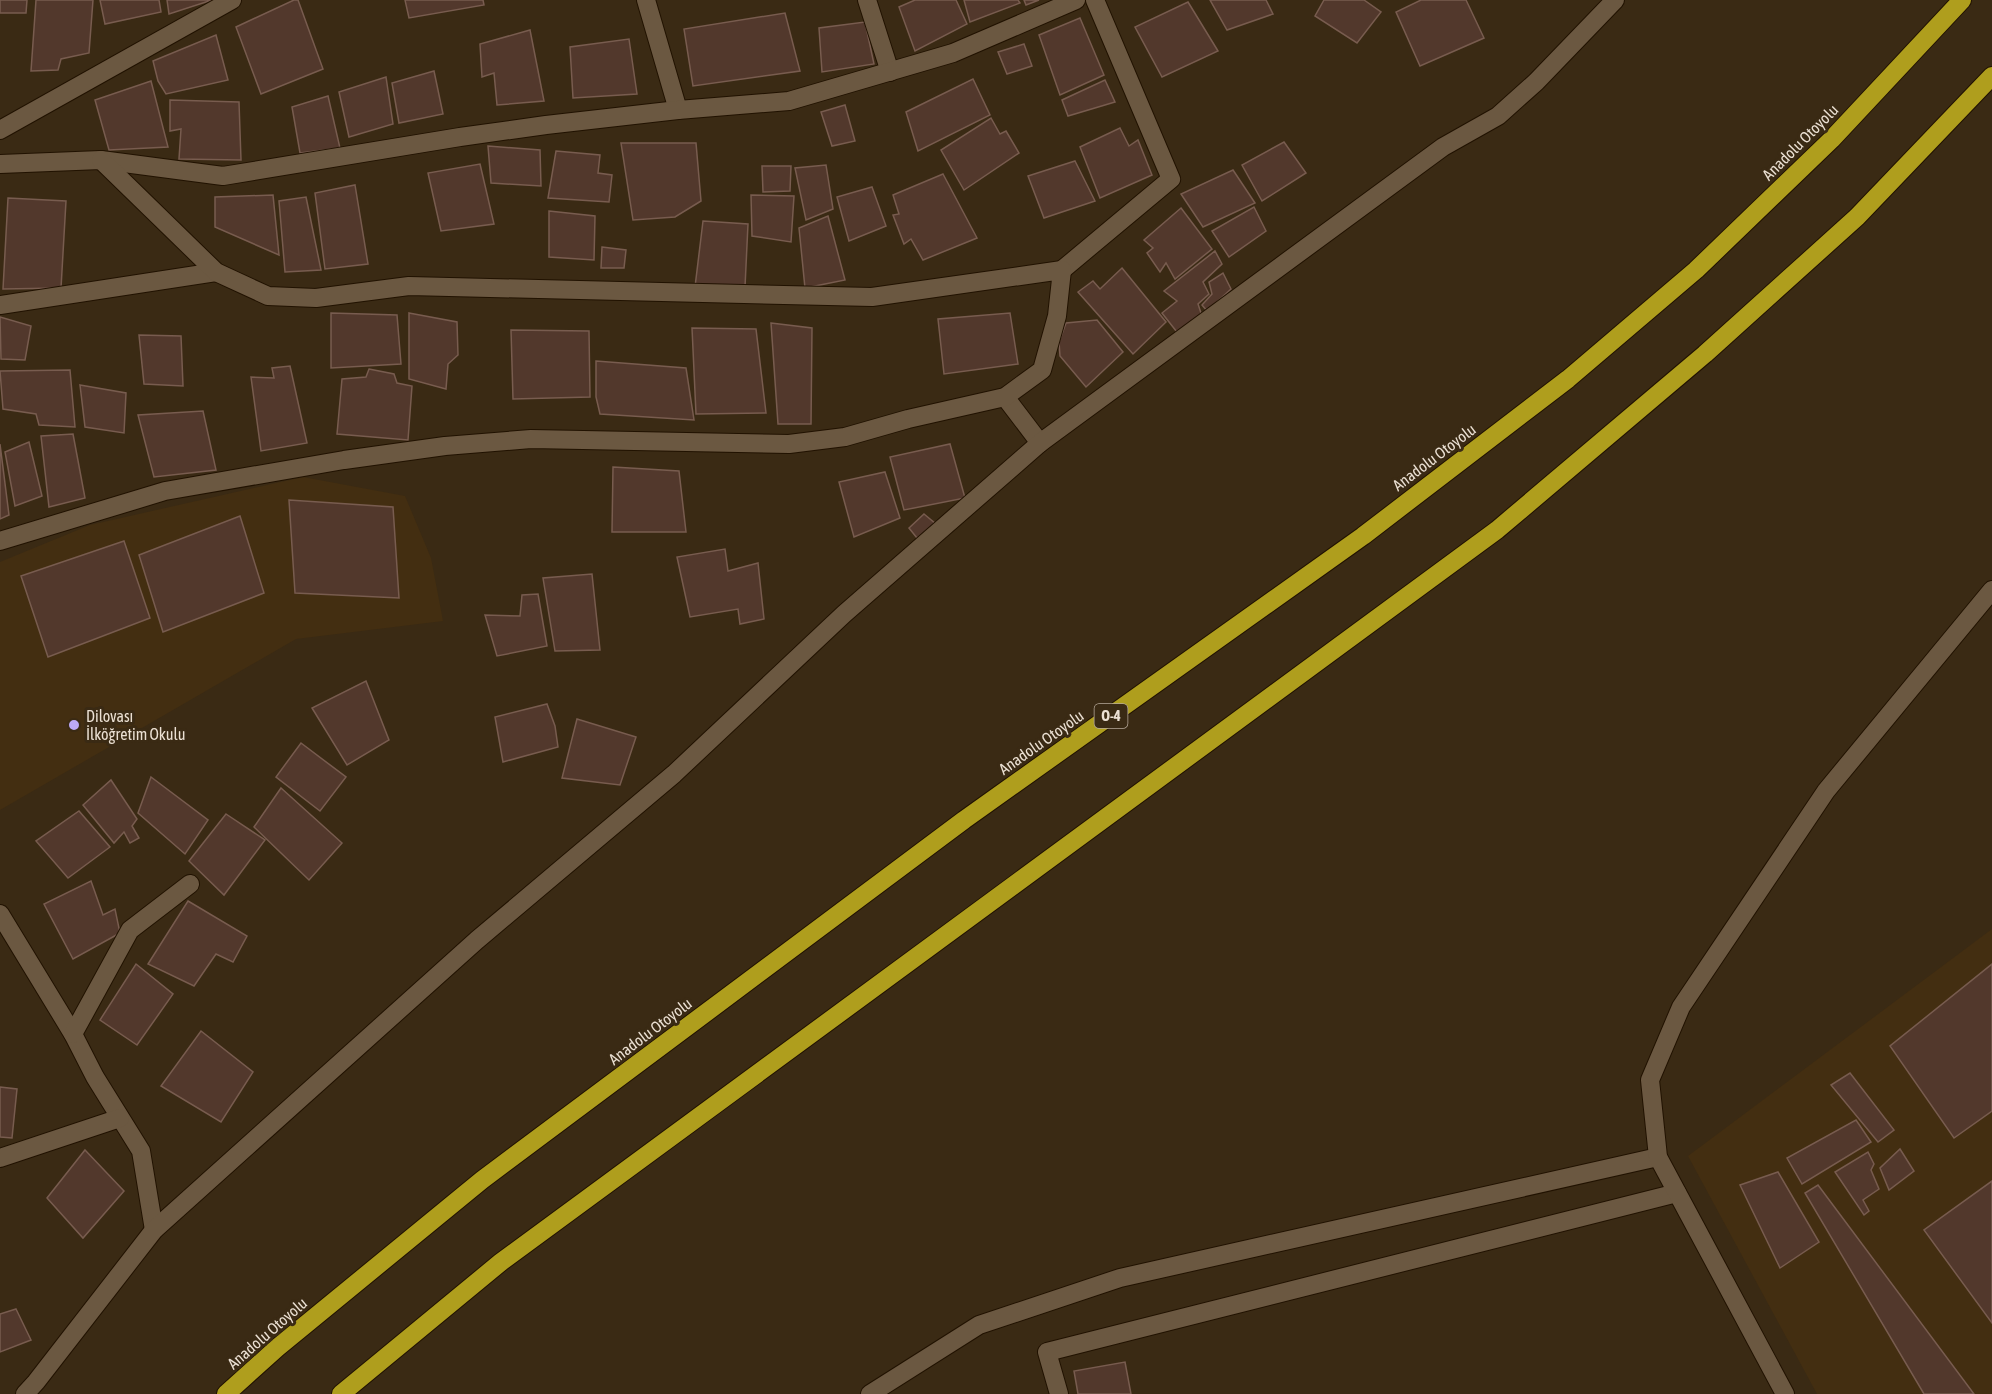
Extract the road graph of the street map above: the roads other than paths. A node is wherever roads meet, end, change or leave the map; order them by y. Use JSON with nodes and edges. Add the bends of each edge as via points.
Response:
{"nodes":[{"id":1,"x":232,"y":0,"type":"edge"},
{"id":2,"x":646,"y":0,"type":"edge"},
{"id":3,"x":867,"y":0,"type":"edge"},
{"id":4,"x":1076,"y":0,"type":"edge"},
{"id":5,"x":1095,"y":0,"type":"edge"},
{"id":6,"x":1615,"y":0,"type":"edge"},
{"id":7,"x":1962,"y":0,"type":"edge"},
{"id":8,"x":890,"y":72,"type":"junction"},
{"id":9,"x":1992,"y":76,"type":"edge"},
{"id":10,"x":678,"y":110,"type":"junction"},
{"id":11,"x":0,"y":130,"type":"edge"},
{"id":12,"x":101,"y":160,"type":"junction"},
{"id":13,"x":0,"y":164,"type":"edge"},
{"id":14,"x":1062,"y":270,"type":"junction"},
{"id":15,"x":216,"y":272,"type":"junction"},
{"id":16,"x":0,"y":305,"type":"edge"},
{"id":17,"x":1005,"y":397,"type":"junction"},
{"id":18,"x":1040,"y":443,"type":"junction"},
{"id":19,"x":0,"y":541,"type":"edge"},
{"id":20,"x":1992,"y":591,"type":"edge"},
{"id":21,"x":190,"y":884,"type":"dead end"},
{"id":22,"x":0,"y":914,"type":"edge"},
{"id":23,"x":73,"y":1034,"type":"junction"},
{"id":24,"x":120,"y":1118,"type":"junction"},
{"id":25,"x":1658,"y":1157,"type":"junction"},
{"id":26,"x":0,"y":1158,"type":"edge"},
{"id":27,"x":1677,"y":1193,"type":"junction"},
{"id":28,"x":154,"y":1230,"type":"junction"},
{"id":29,"x":25,"y":1394,"type":"edge"},
{"id":30,"x":226,"y":1394,"type":"edge"},
{"id":31,"x":341,"y":1394,"type":"edge"},
{"id":32,"x":870,"y":1394,"type":"edge"},
{"id":33,"x":1059,"y":1394,"type":"edge"},
{"id":34,"x":1785,"y":1394,"type":"edge"}],
"edges":[{"from":1,"to":11,"type":"street"},
{"from":2,"to":10,"type":"street"},
{"from":3,"to":8,"type":"street"},
{"from":4,"to":8,"type":"street","via":[[953,53]]},
{"from":5,"to":14,"type":"street","via":[[1171,179]]},
{"from":6,"to":18,"type":"street","via":[[1498,116],[1443,147]]},
{"from":7,"to":30,"type":"highway","name":"Anadolu Otoyolu","number":"O-4","via":[[1824,147],[1696,270],[1568,379],[1364,536],[964,820],[482,1180]]},
{"from":8,"to":10,"type":"street","via":[[789,101]]},
{"from":9,"to":31,"type":"highway","via":[[1857,217],[1705,354],[1497,530],[501,1262]]},
{"from":10,"to":12,"type":"street","via":[[460,136],[223,176]]},
{"from":12,"to":13,"type":"street"},
{"from":12,"to":15,"type":"street"},
{"from":14,"to":15,"type":"street","via":[[872,297],[409,286],[316,298],[268,296]]},
{"from":14,"to":17,"type":"street","via":[[1057,316],[1042,370]]},
{"from":15,"to":16,"type":"street"},
{"from":17,"to":18,"type":"street"},
{"from":17,"to":19,"type":"street","via":[[845,436],[789,444],[531,439],[344,460],[165,492]]},
{"from":18,"to":28,"type":"street","via":[[844,614],[674,774],[477,940]]},
{"from":20,"to":25,"type":"street","via":[[1826,791],[1681,1007],[1650,1080]]},
{"from":21,"to":23,"type":"street","via":[[130,930]]},
{"from":22,"to":23,"type":"street"},
{"from":23,"to":24,"type":"street"},
{"from":24,"to":26,"type":"street"},
{"from":24,"to":28,"type":"street","via":[[141,1151]]},
{"from":25,"to":27,"type":"street"},
{"from":25,"to":32,"type":"street","via":[[1120,1278],[979,1325]]},
{"from":27,"to":33,"type":"street","via":[[1047,1352]]},
{"from":27,"to":34,"type":"street"},
{"from":28,"to":29,"type":"street"}]}
